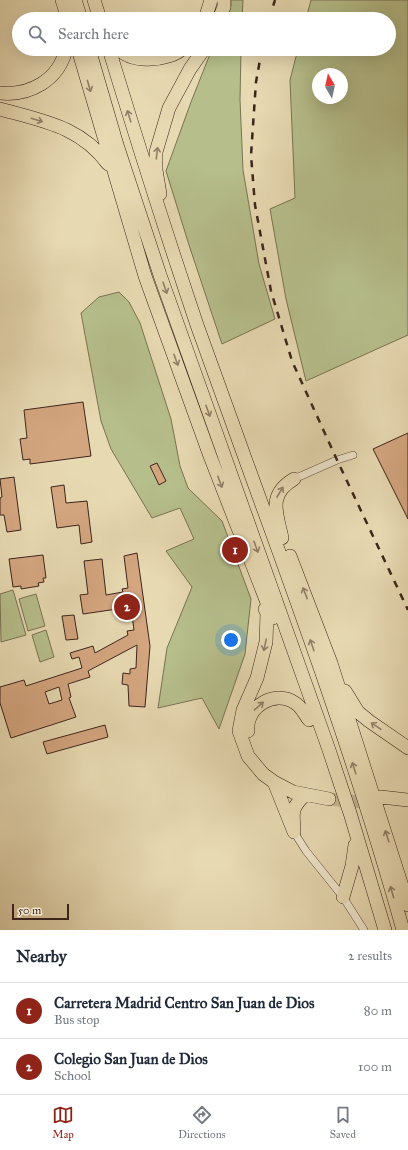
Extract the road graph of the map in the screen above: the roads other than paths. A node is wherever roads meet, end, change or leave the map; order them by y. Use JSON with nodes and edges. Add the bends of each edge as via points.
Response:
{"nodes":[{"id":1,"x":62,"y":0,"type":"edge"},
{"id":2,"x":75,"y":0,"type":"edge"},
{"id":3,"x":94,"y":0,"type":"edge"},
{"id":4,"x":211,"y":0,"type":"edge"},
{"id":5,"x":224,"y":0,"type":"edge"},
{"id":6,"x":66,"y":12,"type":"edge"},
{"id":7,"x":79,"y":12,"type":"edge"},
{"id":8,"x":98,"y":12,"type":"edge"},
{"id":9,"x":207,"y":12,"type":"edge"},
{"id":10,"x":222,"y":12,"type":"edge"},
{"id":11,"x":64,"y":56,"type":"edge"},
{"id":12,"x":80,"y":56,"type":"edge"},
{"id":13,"x":91,"y":56,"type":"edge"},
{"id":14,"x":111,"y":56,"type":"edge"},
{"id":15,"x":130,"y":56,"type":"edge"},
{"id":16,"x":166,"y":56,"type":"edge"},
{"id":17,"x":199,"y":56,"type":"edge"},
{"id":18,"x":0,"y":93,"type":"edge"},
{"id":19,"x":0,"y":109,"type":"edge"},
{"id":20,"x":117,"y":145,"type":"junction"},
{"id":21,"x":118,"y":188,"type":"junction"},
{"id":22,"x":163,"y":220,"type":"junction"},
{"id":23,"x":163,"y":324,"type":"junction"},
{"id":24,"x":353,"y":455,"type":"dead end"},
{"id":25,"x":294,"y":479,"type":"joint"},
{"id":26,"x":255,"y":485,"type":"junction"},
{"id":27,"x":282,"y":538,"type":"junction"},
{"id":28,"x":257,"y":580,"type":"junction"},
{"id":29,"x":331,"y":664,"type":"junction"},
{"id":30,"x":309,"y":720,"type":"junction"},
{"id":31,"x":408,"y":748,"type":"edge"},
{"id":32,"x":274,"y":782,"type":"junction"},
{"id":33,"x":306,"y":795,"type":"junction"},
{"id":34,"x":408,"y":800,"type":"edge"},
{"id":35,"x":408,"y":808,"type":"edge"},
{"id":36,"x":294,"y":832,"type":"junction"},
{"id":37,"x":355,"y":845,"type":"junction"},
{"id":38,"x":406,"y":888,"type":"edge"},
{"id":39,"x":343,"y":897,"type":"junction"},
{"id":40,"x":408,"y":905,"type":"edge"},
{"id":41,"x":379,"y":910,"type":"junction"},
{"id":42,"x":364,"y":930,"type":"edge"},
{"id":43,"x":385,"y":930,"type":"edge"},
{"id":44,"x":403,"y":930,"type":"edge"}],
"edges":[{"from":1,"to":6,"type":"highway"},
{"from":2,"to":7,"type":"highway"},
{"from":3,"to":8,"type":"highway"},
{"from":4,"to":9,"type":"highway"},
{"from":5,"to":10,"type":"highway"},
{"from":11,"to":18,"type":"highway","via":[[58,68],[41,84],[21,93]]},
{"from":12,"to":21,"type":"highway","one_way":true},
{"from":13,"to":20,"type":"highway"},
{"from":22,"to":14,"type":"highway","one_way":true},
{"from":15,"to":16,"type":"highway","via":[[146,59]]},
{"from":22,"to":17,"type":"highway","one_way":true,"via":[[156,152],[169,108]]},
{"from":19,"to":21,"type":"highway","one_way":true,"via":[[74,133],[103,157]]},
{"from":20,"to":23,"type":"highway"},
{"from":20,"to":41,"type":"highway","one_way":true,"via":[[178,326],[328,747]]},
{"from":21,"to":23,"type":"highway","via":[[145,276]]},
{"from":22,"to":26,"type":"highway"},
{"from":23,"to":28,"type":"highway","one_way":true},
{"from":24,"to":25,"type":"street"},
{"from":27,"to":25,"type":"highway","one_way":true,"via":[[276,497],[282,487]]},
{"from":26,"to":27,"type":"highway"},
{"from":44,"to":26,"type":"highway","one_way":true,"via":[[346,743]]},
{"from":29,"to":27,"type":"highway","one_way":true},
{"from":28,"to":30,"type":"highway"},
{"from":28,"to":32,"type":"highway","one_way":true,"via":[[267,613],[266,642],[257,678],[243,710],[240,731],[248,756],[263,774]]},
{"from":31,"to":29,"type":"highway","one_way":true,"via":[[358,712]]},
{"from":38,"to":29,"type":"highway","one_way":true},
{"from":33,"to":30,"type":"highway","one_way":true,"via":[[328,795],[298,786],[271,770],[250,744],[247,728],[255,708],[272,698],[283,698],[296,703]]},
{"from":30,"to":37,"type":"highway"},
{"from":32,"to":33,"type":"highway","via":[[293,792]]},
{"from":32,"to":36,"type":"highway"},
{"from":33,"to":36,"type":"highway","via":[[295,805],[292,815]]},
{"from":34,"to":35,"type":"highway","via":[[382,800]]},
{"from":36,"to":39,"type":"street"},
{"from":37,"to":39,"type":"highway"},
{"from":37,"to":41,"type":"highway"},
{"from":38,"to":40,"type":"highway"},
{"from":39,"to":42,"type":"street"},
{"from":41,"to":43,"type":"highway"}]}
